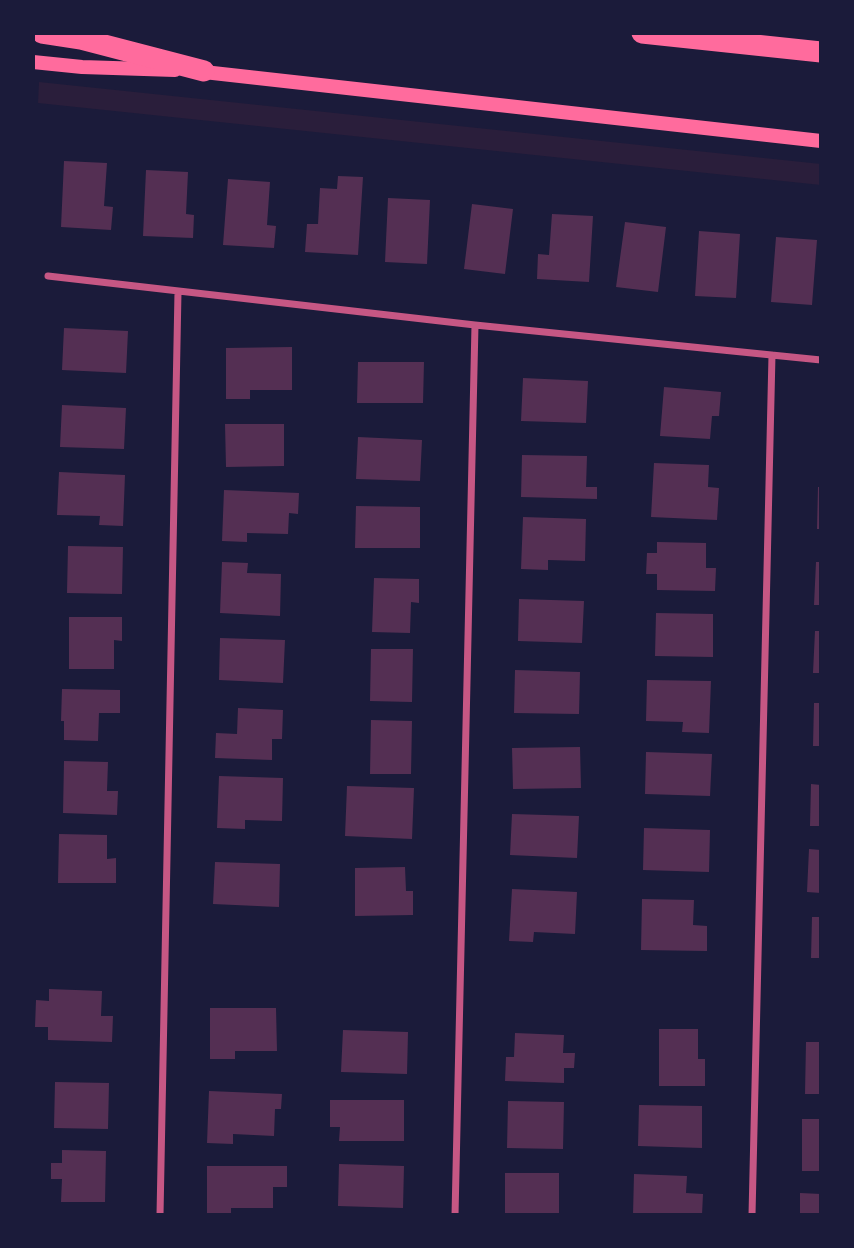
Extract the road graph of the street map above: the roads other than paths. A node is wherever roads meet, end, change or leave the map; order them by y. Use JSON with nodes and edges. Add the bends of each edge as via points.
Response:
{"nodes":[{"id":1,"x":42,"y":33,"type":"edge"},
{"id":2,"x":642,"y":33,"type":"edge"},
{"id":3,"x":821,"y":52,"type":"edge"},
{"id":4,"x":33,"y":61,"type":"edge"},
{"id":5,"x":204,"y":71,"type":"junction"},
{"id":6,"x":821,"y":141,"type":"edge"},
{"id":7,"x":48,"y":276,"type":"dead end"},
{"id":8,"x":177,"y":292,"type":"junction"},
{"id":9,"x":475,"y":325,"type":"junction"},
{"id":10,"x":772,"y":355,"type":"junction"},
{"id":11,"x":821,"y":360,"type":"edge"},
{"id":12,"x":160,"y":1215,"type":"edge"},
{"id":13,"x":455,"y":1215,"type":"edge"},
{"id":14,"x":752,"y":1215,"type":"edge"}],
"edges":[{"from":1,"to":5,"type":"highway"},
{"from":2,"to":3,"type":"highway"},
{"from":4,"to":5,"type":"main road"},
{"from":5,"to":6,"type":"main road"},
{"from":7,"to":8,"type":"street"},
{"from":8,"to":9,"type":"street"},
{"from":8,"to":12,"type":"street"},
{"from":9,"to":10,"type":"street"},
{"from":9,"to":13,"type":"street"},
{"from":10,"to":11,"type":"street"},
{"from":10,"to":14,"type":"street"}]}
